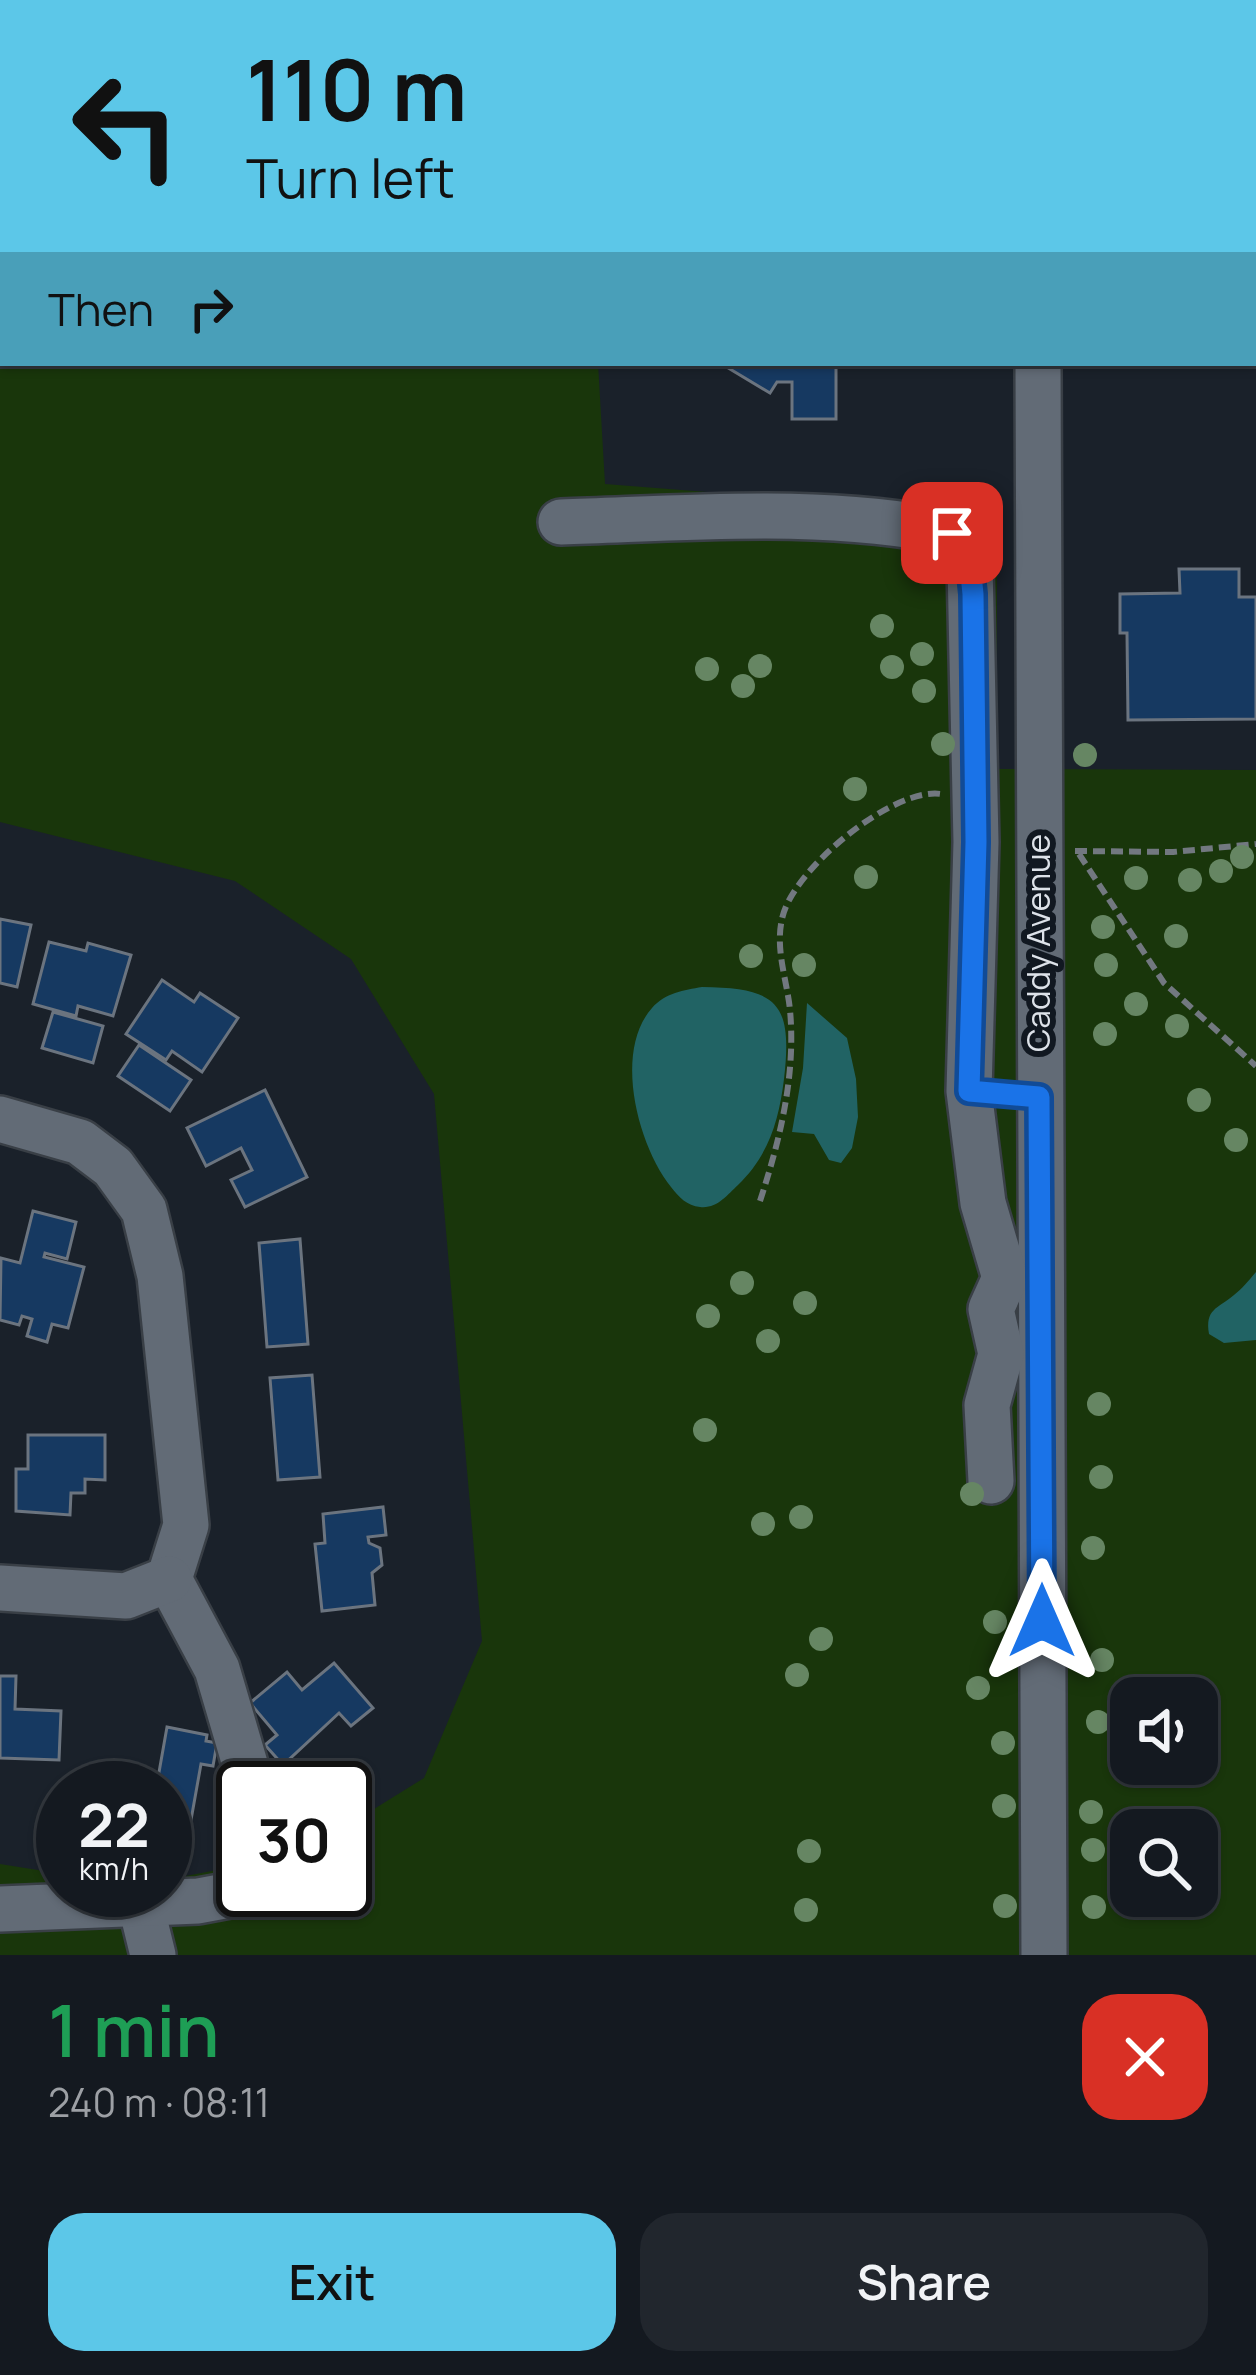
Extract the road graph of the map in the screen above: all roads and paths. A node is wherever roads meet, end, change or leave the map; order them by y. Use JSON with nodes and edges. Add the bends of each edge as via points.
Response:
{"nodes":[{"id":1,"x":1038,"y":366,"type":"edge"},
{"id":2,"x":561,"y":522,"type":"dead end"},
{"id":3,"x":976,"y":842,"type":"junction"},
{"id":4,"x":1256,"y":844,"type":"edge"},
{"id":5,"x":1057,"y":850,"type":"junction"},
{"id":6,"x":1256,"y":1066,"type":"edge"},
{"id":7,"x":969,"y":1091,"type":"junction"},
{"id":8,"x":1039,"y":1097,"type":"junction"},
{"id":9,"x":0,"y":1119,"type":"edge"},
{"id":10,"x":760,"y":1201,"type":"dead end"},
{"id":11,"x":991,"y":1481,"type":"dead end"},
{"id":12,"x":169,"y":1579,"type":"junction"},
{"id":13,"x":0,"y":1588,"type":"edge"},
{"id":14,"x":244,"y":1761,"type":"edge"},
{"id":15,"x":36,"y":1907,"type":"edge"},
{"id":16,"x":0,"y":1909,"type":"edge"},
{"id":17,"x":144,"y":1917,"type":"edge"},
{"id":18,"x":153,"y":1955,"type":"edge"},
{"id":19,"x":1043,"y":1955,"type":"edge"}],
"edges":[{"from":1,"to":5,"type":"street","name":"Caddy Avenue"},
{"from":2,"to":3,"type":"street","via":[[797,517],[952,533],[970,565],[973,594]]},
{"from":3,"to":7,"type":"street"},
{"from":3,"to":10,"type":"path","via":[[952,798],[922,793],[859,826],[791,896],[780,932],[790,1011],[787,1096]]},
{"from":4,"to":5,"type":"path"},
{"from":5,"to":6,"type":"path","via":[[1164,983]]},
{"from":5,"to":8,"type":"street","name":"Caddy Avenue"},
{"from":7,"to":8,"type":"street"},
{"from":7,"to":11,"type":"street","via":[[982,1203],[1005,1278],[991,1309],[1001,1354],[987,1406]]},
{"from":8,"to":19,"type":"street","name":"Caddy Avenue"},
{"from":9,"to":12,"type":"street","via":[[80,1142],[113,1167],[144,1210],[160,1276],[185,1525]]},
{"from":12,"to":13,"type":"street","via":[[126,1596]]},
{"from":12,"to":14,"type":"street","via":[[217,1669]]},
{"from":15,"to":16,"type":"street"},
{"from":17,"to":18,"type":"street"}]}
